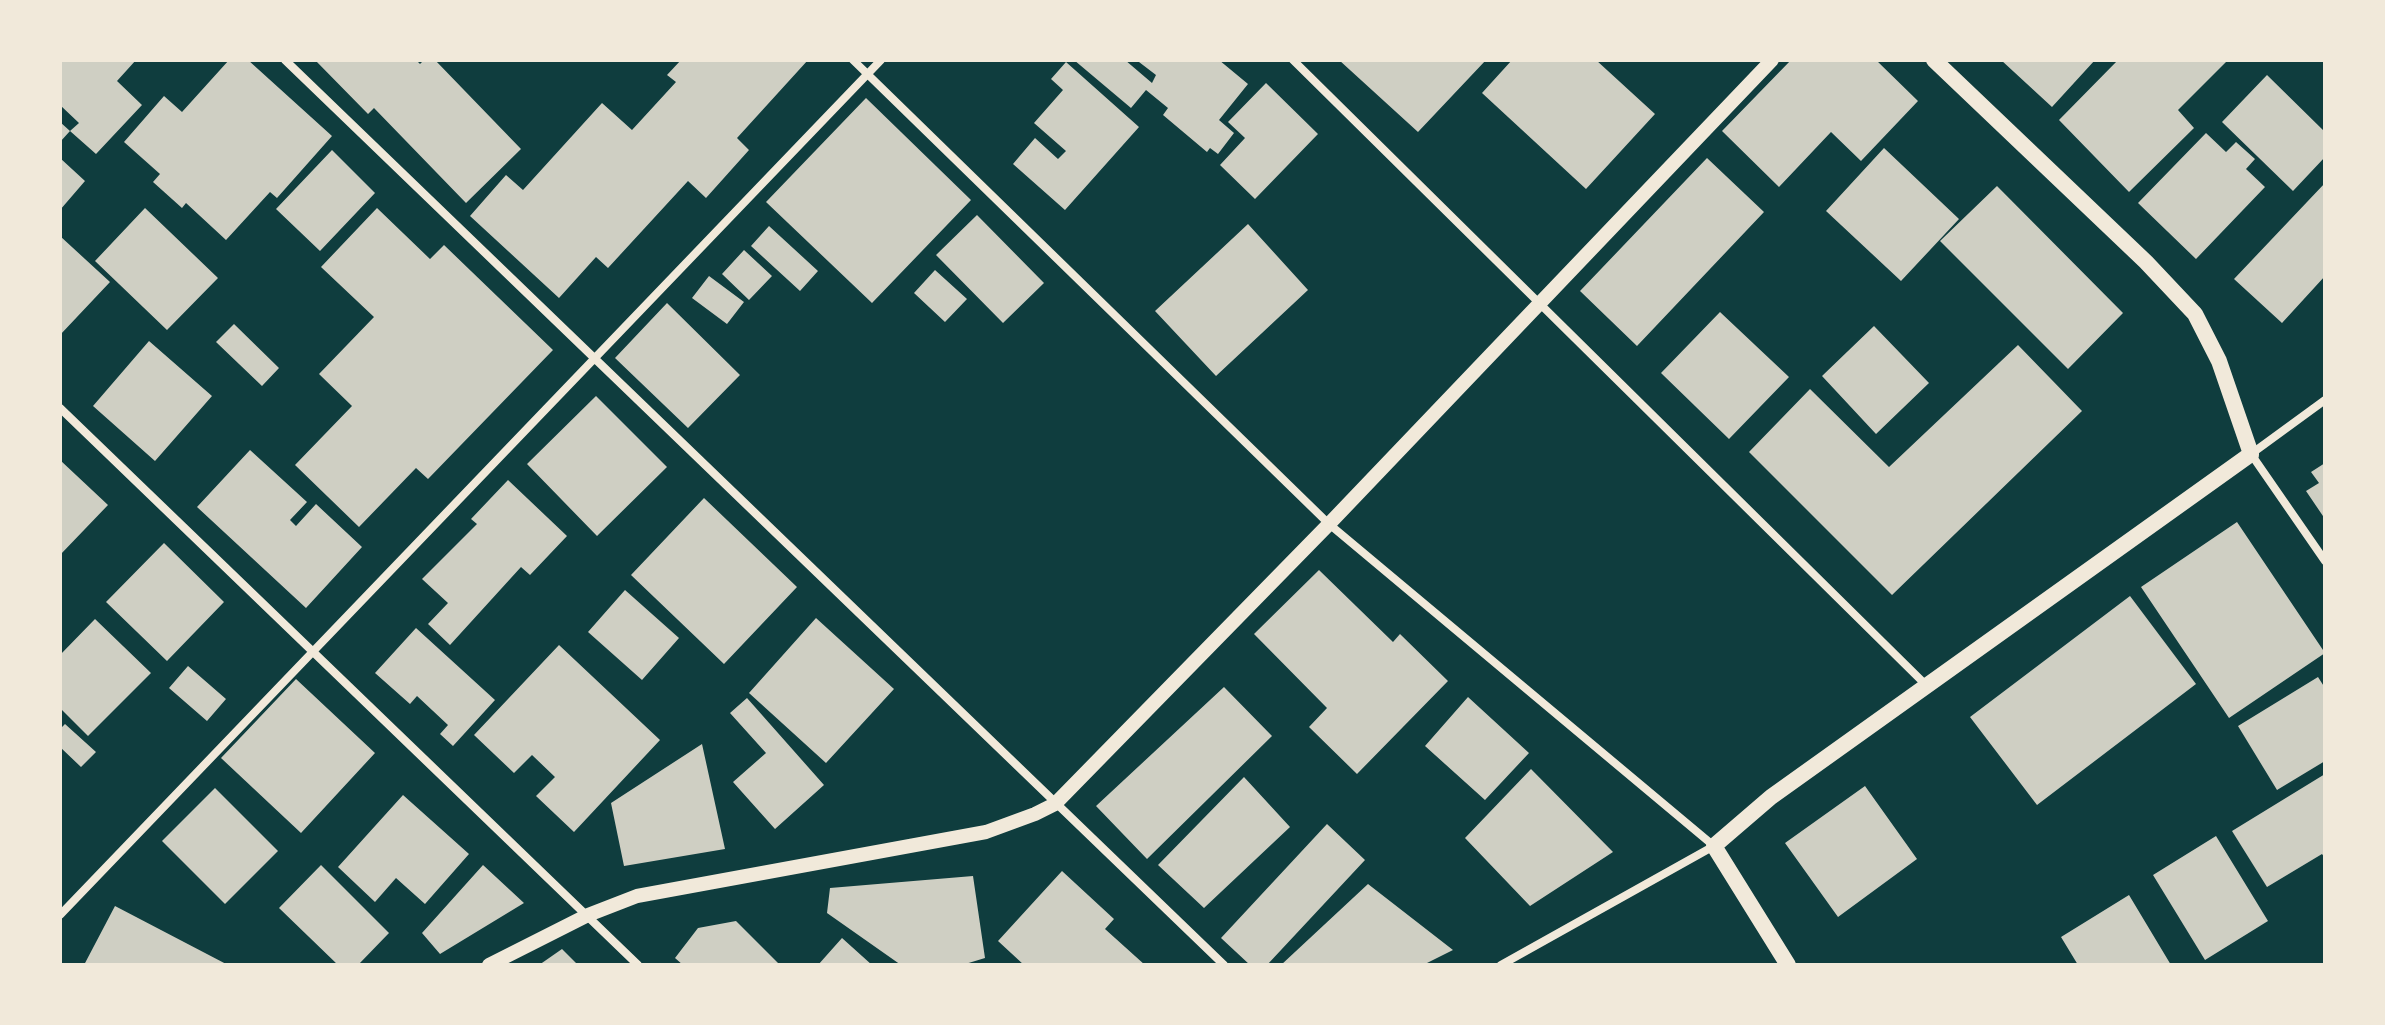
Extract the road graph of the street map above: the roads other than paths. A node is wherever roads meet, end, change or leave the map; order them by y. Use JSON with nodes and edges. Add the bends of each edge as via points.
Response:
{"nodes":[{"id":1,"x":285,"y":60,"type":"edge"},
{"id":2,"x":853,"y":60,"type":"edge"},
{"id":3,"x":881,"y":60,"type":"edge"},
{"id":4,"x":1293,"y":60,"type":"edge"},
{"id":5,"x":1772,"y":60,"type":"edge"},
{"id":6,"x":1934,"y":60,"type":"edge"},
{"id":7,"x":868,"y":73,"type":"junction"},
{"id":8,"x":1540,"y":303,"type":"junction"},
{"id":9,"x":594,"y":359,"type":"junction"},
{"id":10,"x":2325,"y":400,"type":"edge"},
{"id":11,"x":60,"y":408,"type":"edge"},
{"id":12,"x":2251,"y":454,"type":"junction"},
{"id":13,"x":1329,"y":524,"type":"junction"},
{"id":14,"x":2325,"y":561,"type":"edge"},
{"id":15,"x":313,"y":651,"type":"junction"},
{"id":16,"x":1926,"y":685,"type":"junction"},
{"id":17,"x":1055,"y":804,"type":"junction"},
{"id":18,"x":1714,"y":846,"type":"junction"},
{"id":19,"x":60,"y":915,"type":"edge"},
{"id":20,"x":588,"y":915,"type":"junction"},
{"id":21,"x":489,"y":965,"type":"edge"},
{"id":22,"x":638,"y":965,"type":"edge"},
{"id":23,"x":1224,"y":965,"type":"edge"},
{"id":24,"x":1501,"y":965,"type":"edge"},
{"id":25,"x":1788,"y":965,"type":"edge"}],
"edges":[{"from":1,"to":9,"type":"street"},
{"from":2,"to":7,"type":"street"},
{"from":3,"to":7,"type":"street"},
{"from":4,"to":8,"type":"street"},
{"from":5,"to":8,"type":"street"},
{"from":6,"to":12,"type":"main road","via":[[2195,314],[2219,361]]},
{"from":7,"to":9,"type":"street"},
{"from":7,"to":13,"type":"street"},
{"from":8,"to":13,"type":"street"},
{"from":8,"to":16,"type":"street"},
{"from":9,"to":15,"type":"street"},
{"from":9,"to":17,"type":"street"},
{"from":10,"to":12,"type":"street"},
{"from":11,"to":15,"type":"street"},
{"from":12,"to":14,"type":"street"},
{"from":12,"to":16,"type":"main road"},
{"from":13,"to":17,"type":"street"},
{"from":13,"to":18,"type":"street"},
{"from":15,"to":19,"type":"street"},
{"from":15,"to":20,"type":"street"},
{"from":16,"to":18,"type":"main road","via":[[1771,797]]},
{"from":17,"to":20,"type":"street","via":[[986,832],[661,890]]},
{"from":17,"to":23,"type":"street"},
{"from":18,"to":24,"type":"street"},
{"from":18,"to":25,"type":"main road"},
{"from":20,"to":21,"type":"street"},
{"from":20,"to":22,"type":"street"}]}
